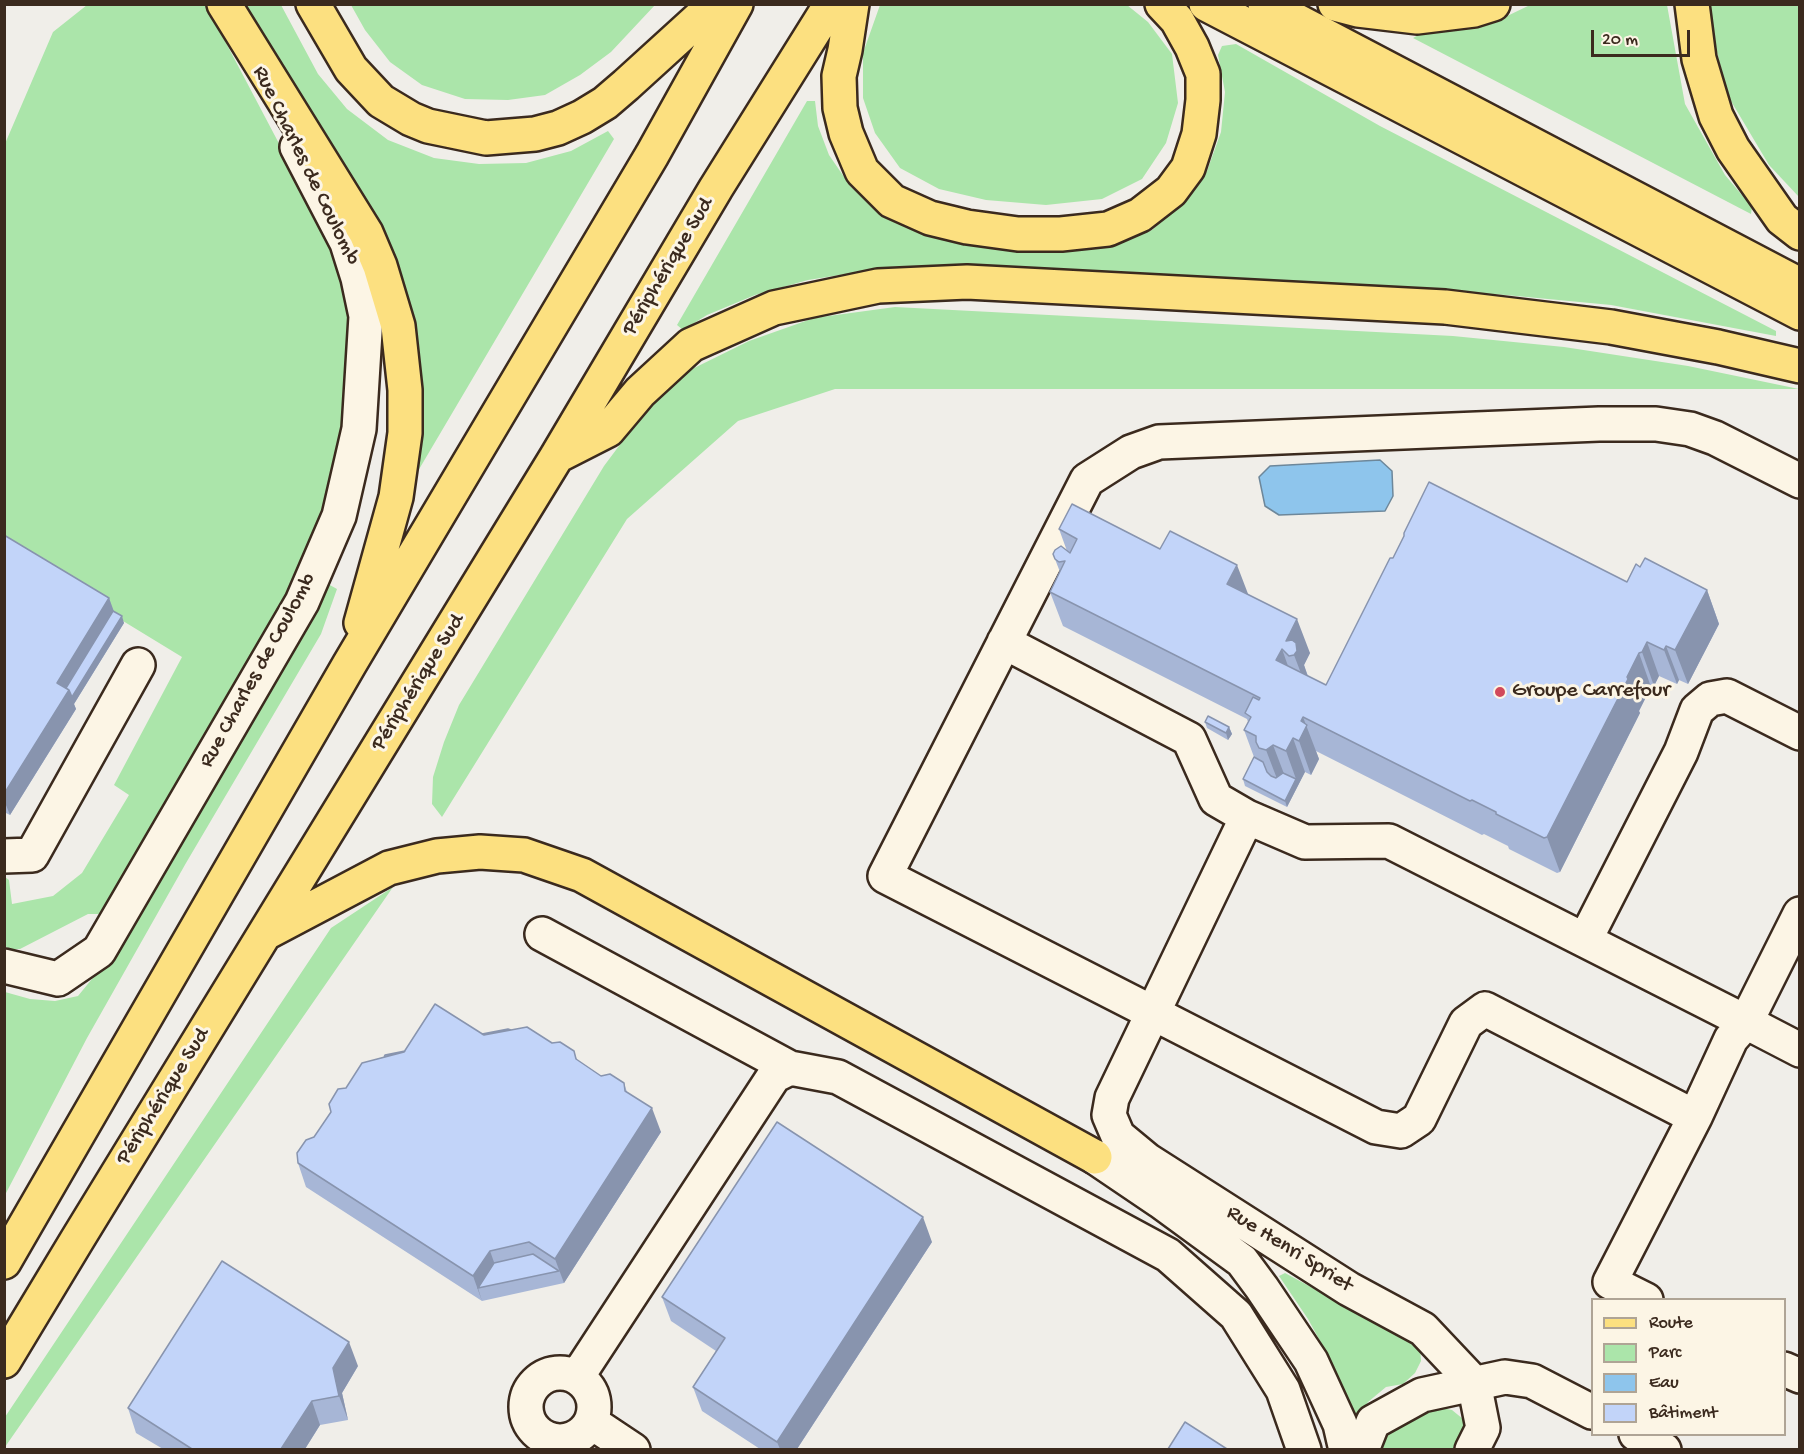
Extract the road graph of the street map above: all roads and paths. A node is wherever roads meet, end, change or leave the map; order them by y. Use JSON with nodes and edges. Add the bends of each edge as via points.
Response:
{"nodes":[{"id":1,"x":313,"y":4,"type":"edge"},
{"id":2,"x":714,"y":4,"type":"edge"},
{"id":3,"x":736,"y":4,"type":"edge"},
{"id":4,"x":831,"y":4,"type":"edge"},
{"id":5,"x":852,"y":4,"type":"edge"},
{"id":6,"x":1162,"y":4,"type":"edge"},
{"id":7,"x":1206,"y":4,"type":"edge"},
{"id":8,"x":1265,"y":4,"type":"edge"},
{"id":9,"x":1335,"y":4,"type":"edge"},
{"id":10,"x":1493,"y":4,"type":"edge"},
{"id":11,"x":1692,"y":4,"type":"edge"},
{"id":12,"x":226,"y":7,"type":"edge"},
{"id":13,"x":1800,"y":233,"type":"edge"},
{"id":14,"x":1800,"y":285,"type":"edge"},
{"id":15,"x":1800,"y":313,"type":"edge"},
{"id":16,"x":1800,"y":366,"type":"edge"},
{"id":17,"x":557,"y":456,"type":"junction"},
{"id":18,"x":1800,"y":481,"type":"edge"},
{"id":19,"x":1004,"y":642,"type":"junction"},
{"id":20,"x":138,"y":665,"type":"dead end"},
{"id":21,"x":350,"y":665,"type":"junction"},
{"id":22,"x":1800,"y":733,"type":"edge"},
{"id":23,"x":1247,"y":817,"type":"junction"},
{"id":24,"x":4,"y":856,"type":"edge"},
{"id":25,"x":1800,"y":914,"type":"edge"},
{"id":26,"x":265,"y":934,"type":"junction"},
{"id":27,"x":542,"y":934,"type":"dead end"},
{"id":28,"x":1585,"y":940,"type":"junction"},
{"id":29,"x":6,"y":967,"type":"edge"},
{"id":30,"x":1154,"y":1014,"type":"junction"},
{"id":31,"x":1746,"y":1022,"type":"junction"},
{"id":32,"x":1800,"y":1050,"type":"edge"},
{"id":33,"x":790,"y":1068,"type":"junction"},
{"id":34,"x":1695,"y":1117,"type":"junction"},
{"id":35,"x":1095,"y":1158,"type":"joint"},
{"id":36,"x":4,"y":1262,"type":"edge"},
{"id":37,"x":1644,"y":1298,"type":"edge"},
{"id":38,"x":4,"y":1361,"type":"edge"},
{"id":39,"x":1786,"y":1369,"type":"edge"},
{"id":40,"x":1800,"y":1376,"type":"edge"},
{"id":41,"x":577,"y":1377,"type":"junction"},
{"id":42,"x":1474,"y":1383,"type":"junction"},
{"id":43,"x":1591,"y":1411,"type":"edge"},
{"id":44,"x":591,"y":1422,"type":"junction"},
{"id":45,"x":1640,"y":1436,"type":"edge"},
{"id":46,"x":633,"y":1449,"type":"edge"},
{"id":47,"x":1304,"y":1449,"type":"edge"},
{"id":48,"x":1346,"y":1449,"type":"edge"},
{"id":49,"x":1362,"y":1449,"type":"edge"},
{"id":50,"x":1472,"y":1449,"type":"edge"},
{"id":51,"x":1664,"y":1449,"type":"edge"}],
"edges":[{"from":1,"to":2,"type":"main road","via":[[351,69],[381,101],[428,126],[486,138],[535,134],[582,117],[605,103]]},
{"from":3,"to":21,"type":"main road","via":[[652,155]]},
{"from":4,"to":17,"type":"main road","name":"Périphérique Sud"},
{"from":5,"to":6,"type":"main road","via":[[839,76],[840,108],[862,171],[892,201],[930,218],[1018,234],[1061,234],[1108,229],[1140,215],[1171,191],[1188,168],[1199,134],[1203,74],[1177,20]]},
{"from":7,"to":15,"type":"main road"},
{"from":8,"to":14,"type":"main road"},
{"from":9,"to":10,"type":"main road","via":[[1417,17]]},
{"from":11,"to":13,"type":"main road","via":[[1699,60],[1716,116],[1733,149],[1782,219]]},
{"from":12,"to":21,"type":"main road","via":[[366,233],[398,326],[405,390],[401,466],[393,513]]},
{"from":12,"to":29,"type":"street","name":"Rue Charles de Coulomb","via":[[347,243],[366,316],[359,429],[339,516],[302,602],[99,951],[58,979]]},
{"from":16,"to":17,"type":"main road","via":[[1718,346],[1611,327],[1445,307],[967,282],[878,286],[774,308],[691,345],[640,392],[608,430]]},
{"from":17,"to":26,"type":"main road","name":"Périphérique Sud"},
{"from":18,"to":19,"type":"street","via":[[1715,438],[1656,424],[1159,442],[1131,452],[1087,480]]},
{"from":19,"to":23,"type":"street","via":[[1189,739],[1216,799]]},
{"from":19,"to":30,"type":"street","via":[[885,876]]},
{"from":20,"to":24,"type":"street","via":[[32,855]]},
{"from":21,"to":36,"type":"main road"},
{"from":22,"to":28,"type":"street","via":[[1727,696],[1710,699],[1697,710],[1681,752]]},
{"from":23,"to":28,"type":"street","via":[[1305,842],[1389,841]]},
{"from":23,"to":30,"type":"street"},
{"from":25,"to":31,"type":"street"},
{"from":26,"to":35,"type":"main road","via":[[388,868],[437,856],[480,852],[524,855],[582,875]]},
{"from":26,"to":38,"type":"main road","name":"Périphérique Sud"},
{"from":27,"to":33,"type":"street"},
{"from":28,"to":31,"type":"street"},
{"from":30,"to":34,"type":"street","via":[[1376,1127],[1401,1131],[1419,1119],[1466,1023],[1485,1009]]},
{"from":30,"to":42,"type":"street","name":"Rue Henri Spriet","via":[[1112,1098],[1109,1115],[1118,1136],[1147,1160],[1349,1289],[1423,1329]]},
{"from":31,"to":32,"type":"street"},
{"from":31,"to":34,"type":"street","via":[[1731,1039]]},
{"from":33,"to":41,"type":"street","via":[[774,1076]]},
{"from":33,"to":47,"type":"street","via":[[838,1077],[1168,1255],[1236,1315],[1283,1390]]},
{"from":34,"to":37,"type":"street","via":[[1610,1282]]},
{"from":35,"to":48,"type":"street","name":"Rue Henri Spriet","via":[[1242,1261],[1311,1361],[1340,1424]]},
{"from":39,"to":40,"type":"street"},
{"from":41,"to":44,"type":"street","via":[[593,1397]]},
{"from":41,"to":44,"type":"street","via":[[563,1372],[536,1381],[525,1407],[528,1420],[540,1435],[559,1441],[572,1439]]},
{"from":42,"to":43,"type":"street","via":[[1505,1377],[1532,1381]]},
{"from":42,"to":49,"type":"street","via":[[1422,1395],[1372,1422]]},
{"from":42,"to":50,"type":"street","via":[[1483,1428]]},
{"from":44,"to":46,"type":"street"},
{"from":45,"to":51,"type":"street"}]}
